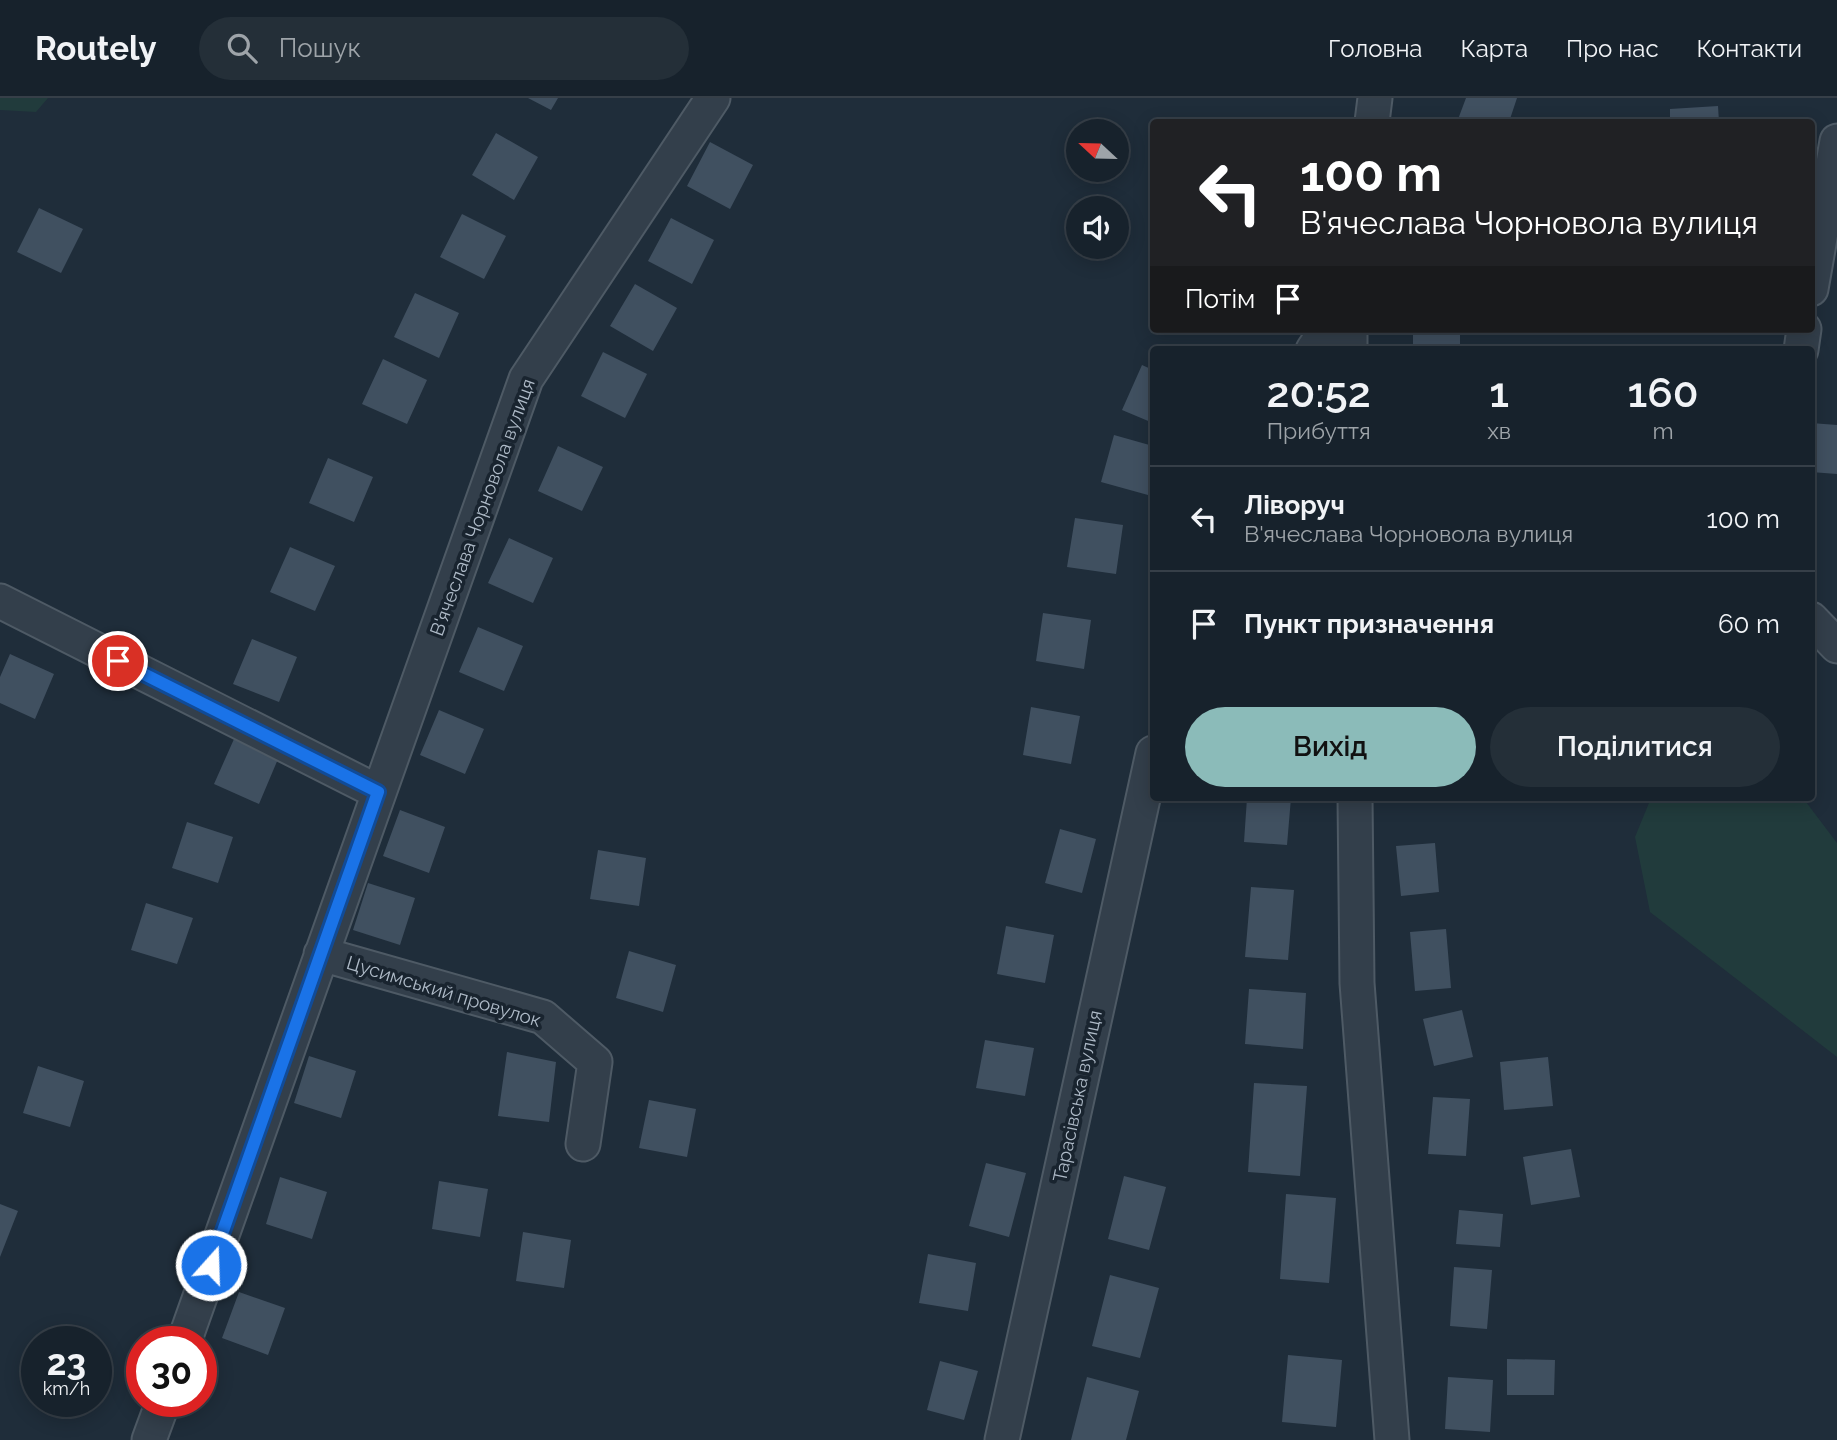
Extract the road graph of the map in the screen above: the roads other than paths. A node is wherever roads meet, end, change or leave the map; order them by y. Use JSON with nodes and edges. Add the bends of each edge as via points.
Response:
{"nodes":[{"id":1,"x":713,"y":98,"type":"edge"},
{"id":2,"x":1375,"y":98,"type":"edge"},
{"id":3,"x":1372,"y":119,"type":"edge"},
{"id":4,"x":1837,"y":141,"type":"edge"},
{"id":5,"x":1815,"y":266,"type":"edge"},
{"id":6,"x":0,"y":601,"type":"edge"},
{"id":7,"x":1815,"y":623,"type":"edge"},
{"id":8,"x":1837,"y":646,"type":"edge"},
{"id":9,"x":1150,"y":767,"type":"edge"},
{"id":10,"x":378,"y":792,"type":"junction"},
{"id":11,"x":1355,"y":801,"type":"edge"},
{"id":12,"x":321,"y":954,"type":"junction"},
{"id":13,"x":583,"y":1144,"type":"dead end"},
{"id":14,"x":190,"y":1326,"type":"edge"},
{"id":15,"x":157,"y":1417,"type":"edge"},
{"id":16,"x":149,"y":1440,"type":"edge"},
{"id":17,"x":1002,"y":1440,"type":"edge"},
{"id":18,"x":1392,"y":1440,"type":"edge"}],
"edges":[{"from":1,"to":10,"type":"street","name":"В'ячеслава Чорновола вулиця","via":[[526,379]]},
{"from":2,"to":3,"type":"street"},
{"from":4,"to":5,"type":"street"},
{"from":6,"to":10,"type":"street"},
{"from":7,"to":8,"type":"street"},
{"from":9,"to":17,"type":"street","name":"Тарасівська вулиця"},
{"from":10,"to":12,"type":"street","name":"В'ячеслава Чорновола вулиця"},
{"from":11,"to":18,"type":"street","via":[[1357,983]]},
{"from":12,"to":13,"type":"street","name":"Цусимський провулок","via":[[543,1017],[595,1062]]},
{"from":12,"to":14,"type":"street","name":"В'ячеслава Чорновола вулиця"},
{"from":15,"to":16,"type":"street"}]}
